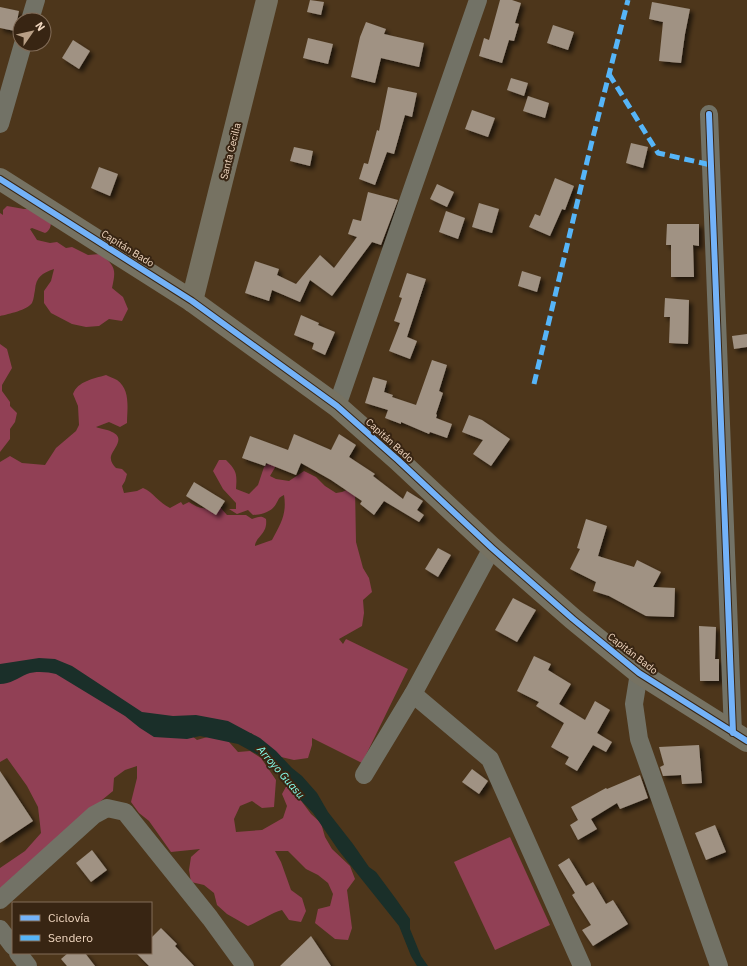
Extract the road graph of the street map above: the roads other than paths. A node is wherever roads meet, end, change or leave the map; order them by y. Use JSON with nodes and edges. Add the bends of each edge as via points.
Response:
{"nodes":[{"id":1,"x":36,"y":0,"type":"edge"},
{"id":2,"x":267,"y":0,"type":"edge"},
{"id":3,"x":478,"y":0,"type":"edge"},
{"id":4,"x":32,"y":12,"type":"edge"},
{"id":5,"x":21,"y":52,"type":"edge"},
{"id":6,"x":709,"y":114,"type":"dead end"},
{"id":7,"x":0,"y":124,"type":"edge"},
{"id":8,"x":0,"y":179,"type":"edge"},
{"id":9,"x":192,"y":301,"type":"junction"},
{"id":10,"x":338,"y":406,"type":"junction"},
{"id":11,"x":492,"y":548,"type":"junction"},
{"id":12,"x":639,"y":673,"type":"junction"},
{"id":13,"x":413,"y":694,"type":"junction"},
{"id":14,"x":740,"y":737,"type":"edge"},
{"id":15,"x":364,"y":774,"type":"dead end"},
{"id":16,"x":0,"y":900,"type":"edge"},
{"id":17,"x":0,"y":929,"type":"edge"},
{"id":18,"x":12,"y":945,"type":"edge"},
{"id":19,"x":19,"y":954,"type":"edge"},
{"id":20,"x":28,"y":966,"type":"edge"},
{"id":21,"x":245,"y":966,"type":"edge"},
{"id":22,"x":582,"y":966,"type":"edge"},
{"id":23,"x":719,"y":966,"type":"edge"}],
"edges":[{"from":1,"to":4,"type":"street"},
{"from":2,"to":9,"type":"street","name":"Santa Cecilia"},
{"from":3,"to":10,"type":"street"},
{"from":5,"to":7,"type":"street"},
{"from":6,"to":14,"type":"street"},
{"from":8,"to":9,"type":"street","name":"Capitán Bado"},
{"from":9,"to":10,"type":"street","name":"Capitán Bado"},
{"from":10,"to":11,"type":"street","name":"Capitán Bado"},
{"from":11,"to":12,"type":"street","name":"Capitán Bado"},
{"from":11,"to":13,"type":"street"},
{"from":12,"to":14,"type":"street","name":"Capitán Bado"},
{"from":12,"to":23,"type":"street","via":[[634,704],[640,739]]},
{"from":13,"to":15,"type":"street"},
{"from":13,"to":22,"type":"street","via":[[490,759]]},
{"from":16,"to":21,"type":"street","via":[[94,815],[107,808],[125,812]]},
{"from":17,"to":18,"type":"street"},
{"from":19,"to":20,"type":"street"}]}
